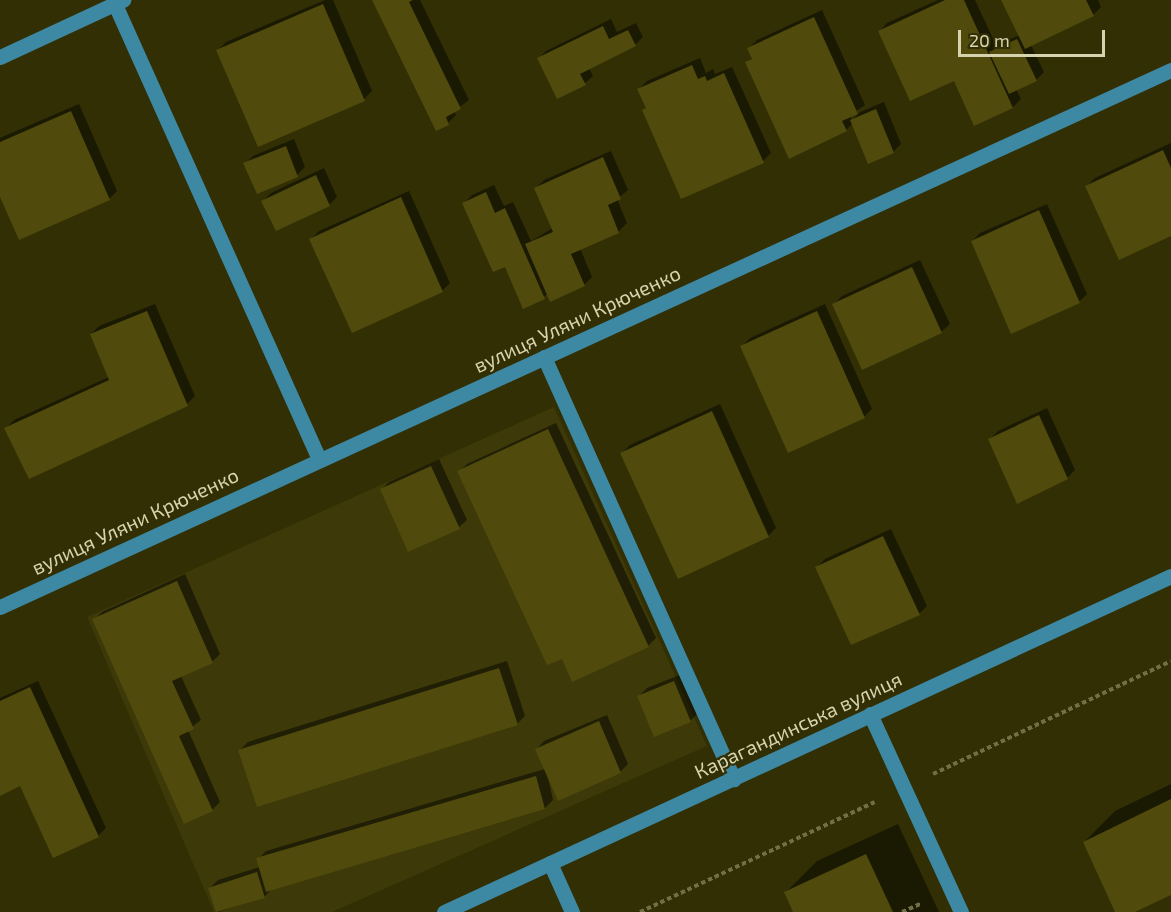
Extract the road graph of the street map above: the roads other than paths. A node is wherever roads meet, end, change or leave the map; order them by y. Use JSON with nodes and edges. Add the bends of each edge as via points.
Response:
{"nodes":[{"id":1,"x":117,"y":1,"type":"edge"},
{"id":2,"x":0,"y":57,"type":"edge"},
{"id":3,"x":1171,"y":70,"type":"edge"},
{"id":4,"x":544,"y":357,"type":"junction"},
{"id":5,"x":319,"y":459,"type":"junction"},
{"id":6,"x":1171,"y":576,"type":"edge"},
{"id":7,"x":0,"y":607,"type":"edge"},
{"id":8,"x":870,"y":714,"type":"junction"},
{"id":9,"x":734,"y":779,"type":"junction"},
{"id":10,"x":549,"y":863,"type":"junction"},
{"id":11,"x":444,"y":912,"type":"edge"},
{"id":12,"x":572,"y":912,"type":"edge"},
{"id":13,"x":961,"y":912,"type":"edge"}],
"edges":[{"from":1,"to":2,"type":"street"},
{"from":1,"to":5,"type":"street"},
{"from":3,"to":4,"type":"street","name":"вулиця Уляни Крюченко"},
{"from":4,"to":5,"type":"street","name":"вулиця Уляни Крюченко"},
{"from":4,"to":9,"type":"street"},
{"from":5,"to":7,"type":"street","name":"вулиця Уляни Крюченко"},
{"from":6,"to":8,"type":"street","name":"Карагандинська вулиця"},
{"from":8,"to":9,"type":"street","name":"Карагандинська вулиця"},
{"from":8,"to":13,"type":"street"},
{"from":9,"to":10,"type":"street","name":"Карагандинська вулиця"},
{"from":10,"to":11,"type":"street","name":"Карагандинська вулиця"},
{"from":10,"to":12,"type":"street"}]}
